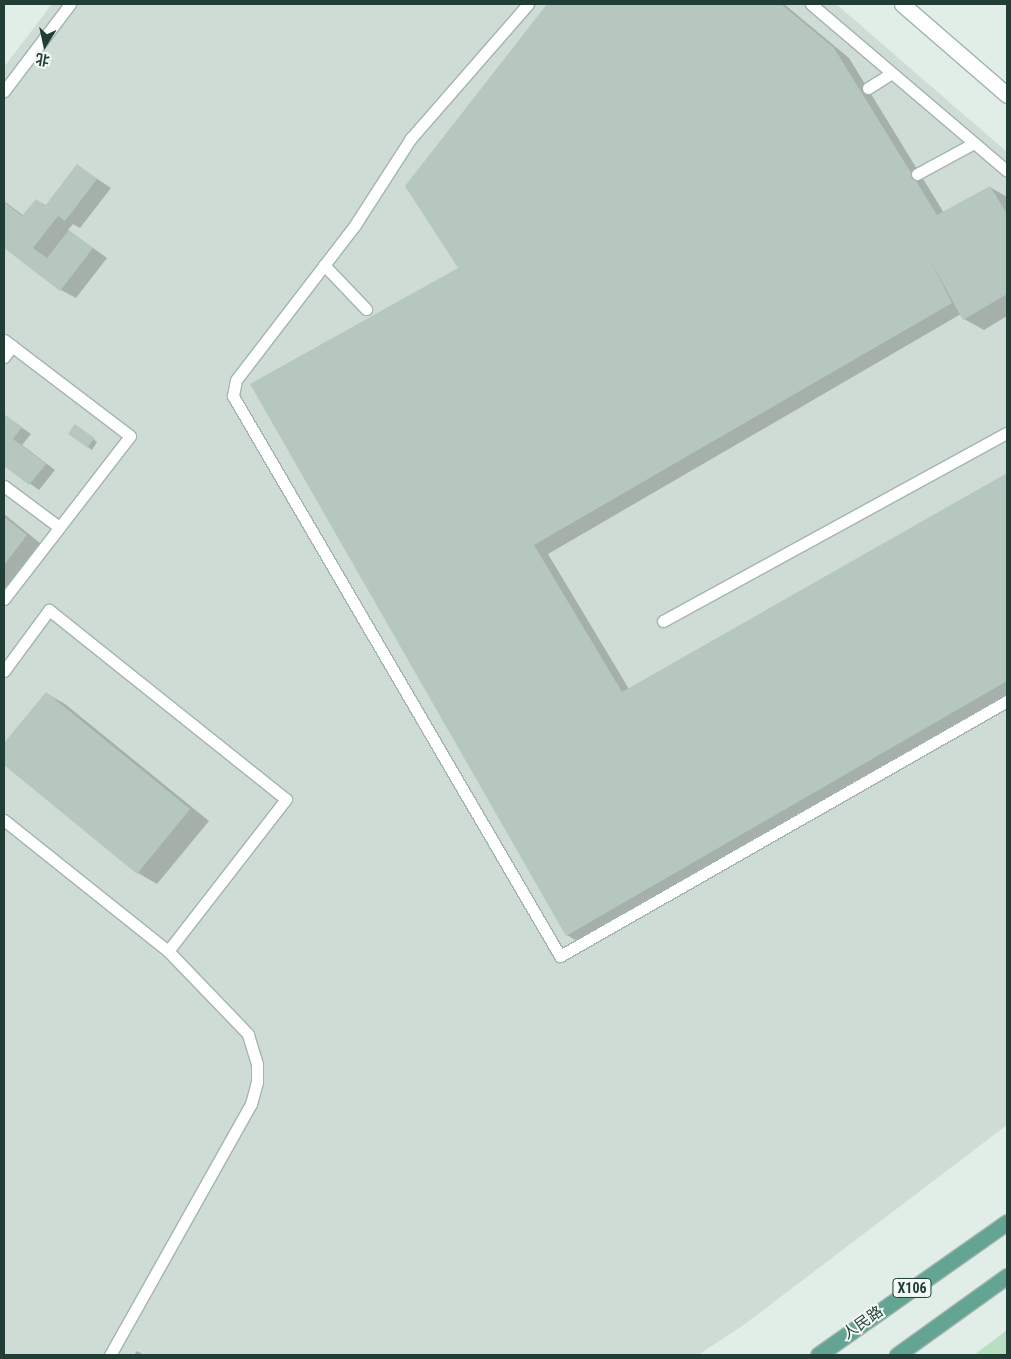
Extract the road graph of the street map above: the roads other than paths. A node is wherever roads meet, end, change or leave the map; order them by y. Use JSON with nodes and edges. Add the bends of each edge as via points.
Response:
{"nodes":[{"id":1,"x":70,"y":4,"type":"edge"},
{"id":2,"x":528,"y":4,"type":"edge"},
{"id":3,"x":811,"y":4,"type":"edge"},
{"id":4,"x":902,"y":4,"type":"edge"},
{"id":5,"x":892,"y":73,"type":"junction"},
{"id":6,"x":868,"y":88,"type":"dead end"},
{"id":7,"x":4,"y":91,"type":"edge"},
{"id":8,"x":1007,"y":95,"type":"edge"},
{"id":9,"x":974,"y":143,"type":"junction"},
{"id":10,"x":1007,"y":171,"type":"edge"},
{"id":11,"x":917,"y":174,"type":"dead end"},
{"id":12,"x":324,"y":265,"type":"junction"},
{"id":13,"x":366,"y":309,"type":"dead end"},
{"id":14,"x":8,"y":343,"type":"edge"},
{"id":15,"x":4,"y":356,"type":"edge"},
{"id":16,"x":1007,"y":432,"type":"edge"},
{"id":17,"x":4,"y":486,"type":"edge"},
{"id":18,"x":60,"y":527,"type":"junction"},
{"id":19,"x":4,"y":599,"type":"edge"},
{"id":20,"x":663,"y":621,"type":"dead end"},
{"id":21,"x":4,"y":671,"type":"edge"},
{"id":22,"x":1007,"y":702,"type":"edge"},
{"id":23,"x":4,"y":820,"type":"edge"},
{"id":24,"x":168,"y":951,"type":"junction"},
{"id":25,"x":1007,"y":1222,"type":"edge"},
{"id":26,"x":1007,"y":1276,"type":"edge"},
{"id":27,"x":110,"y":1355,"type":"edge"},
{"id":28,"x":818,"y":1355,"type":"edge"},
{"id":29,"x":897,"y":1355,"type":"edge"}],
"edges":[{"from":1,"to":7,"type":"lane"},
{"from":2,"to":12,"type":"lane","via":[[411,138],[355,225]]},
{"from":3,"to":5,"type":"lane"},
{"from":4,"to":8,"type":"street"},
{"from":5,"to":6,"type":"lane"},
{"from":5,"to":9,"type":"lane"},
{"from":9,"to":10,"type":"lane"},
{"from":9,"to":11,"type":"lane"},
{"from":12,"to":13,"type":"lane"},
{"from":12,"to":22,"type":"lane","via":[[236,380],[233,396],[560,956]]},
{"from":14,"to":15,"type":"lane"},
{"from":14,"to":18,"type":"lane","via":[[130,436]]},
{"from":16,"to":20,"type":"lane"},
{"from":17,"to":18,"type":"lane"},
{"from":18,"to":19,"type":"lane"},
{"from":21,"to":24,"type":"lane","via":[[49,610],[286,799]]},
{"from":23,"to":24,"type":"lane"},
{"from":24,"to":27,"type":"lane","via":[[248,1034],[256,1059],[257,1082],[251,1104]]},
{"from":25,"to":28,"type":"main road","name":"人民路","number":"X106"},
{"from":26,"to":29,"type":"main road"}]}
